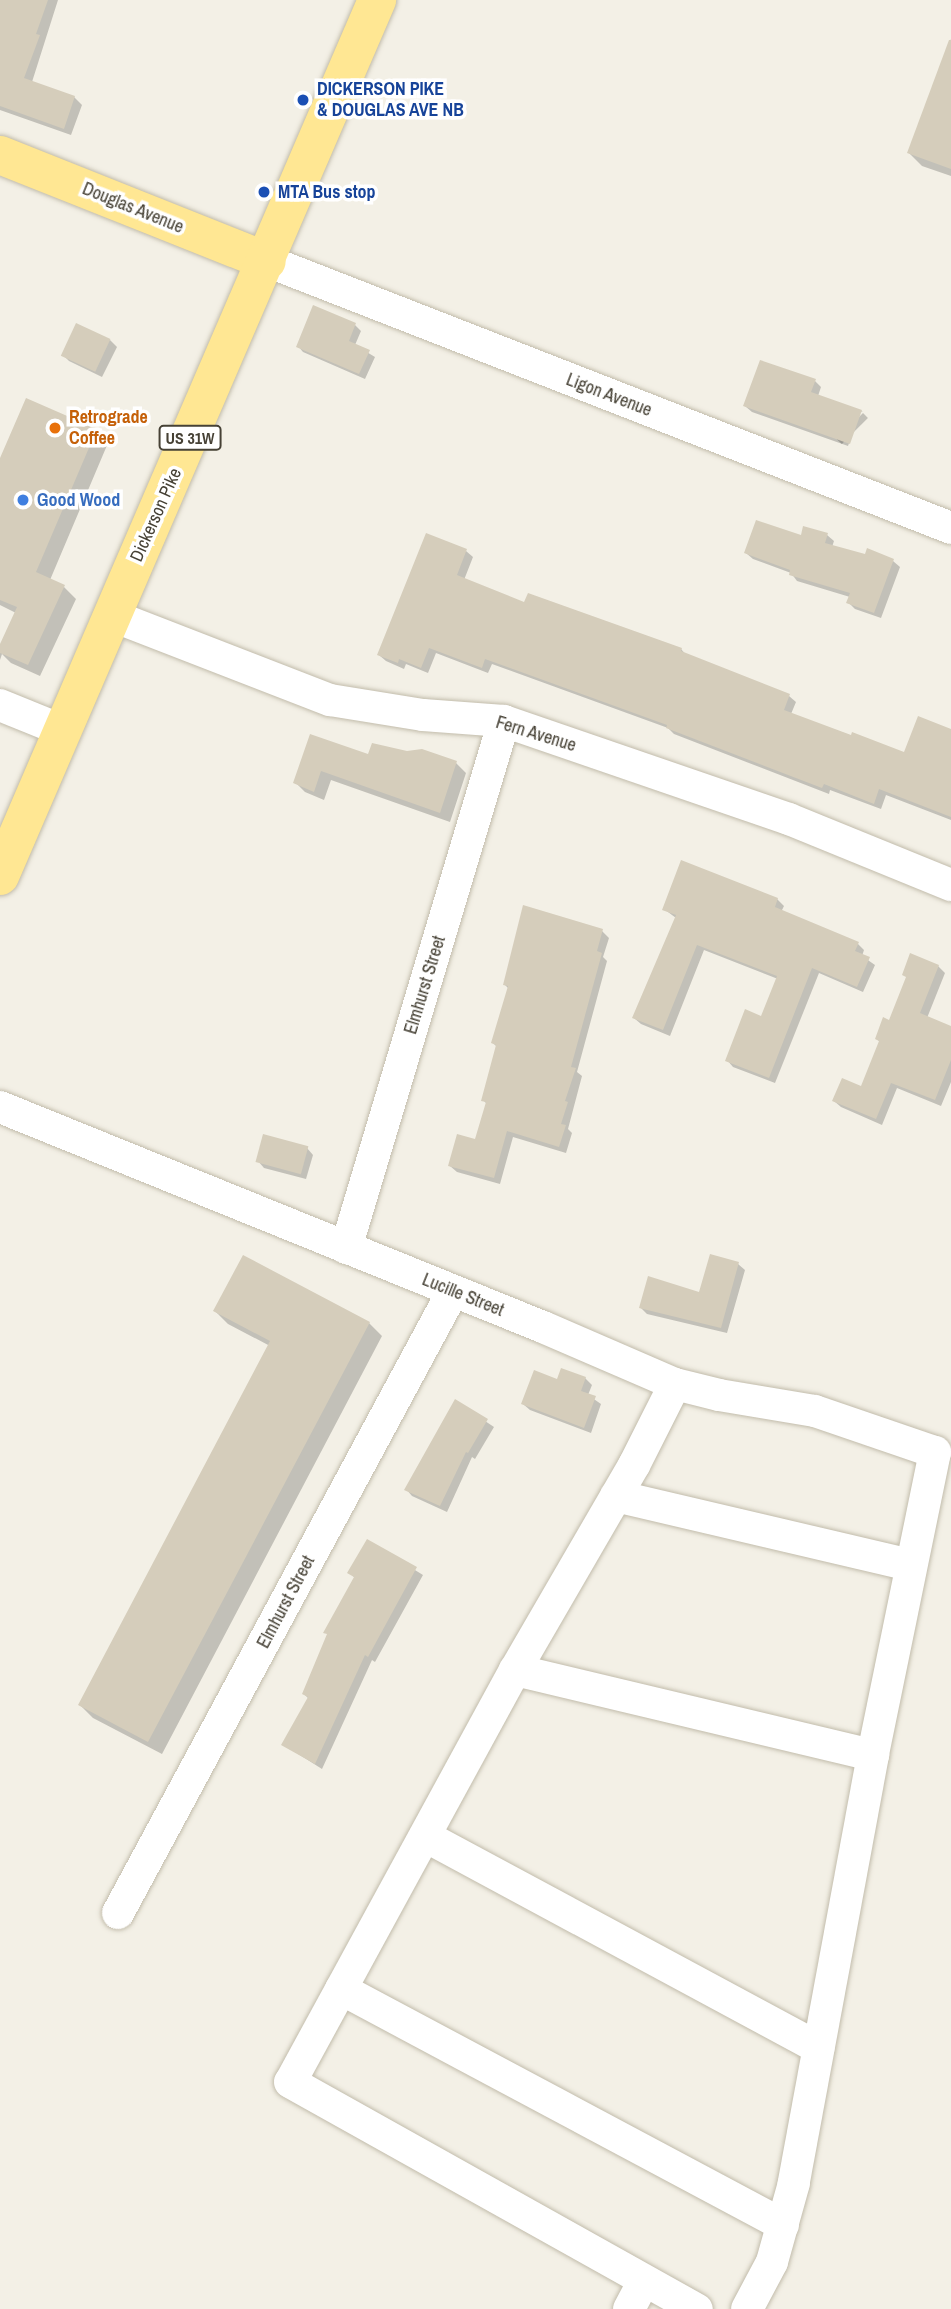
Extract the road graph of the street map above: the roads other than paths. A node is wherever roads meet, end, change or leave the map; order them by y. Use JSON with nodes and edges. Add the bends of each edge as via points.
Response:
{"nodes":[{"id":1,"x":377,"y":0,"type":"edge"},
{"id":2,"x":0,"y":155,"type":"edge"},
{"id":3,"x":267,"y":261,"type":"junction"},
{"id":4,"x":951,"y":528,"type":"edge"},
{"id":5,"x":113,"y":616,"type":"junction"},
{"id":6,"x":0,"y":705,"type":"edge"},
{"id":7,"x":504,"y":721,"type":"junction"},
{"id":8,"x":64,"y":732,"type":"junction"},
{"id":9,"x":0,"y":876,"type":"edge"},
{"id":10,"x":951,"y":885,"type":"edge"},
{"id":11,"x":0,"y":1107,"type":"edge"},
{"id":12,"x":346,"y":1248,"type":"junction"},
{"id":13,"x":453,"y":1291,"type":"junction"},
{"id":14,"x":675,"y":1384,"type":"junction"},
{"id":15,"x":616,"y":1496,"type":"junction"},
{"id":16,"x":910,"y":1565,"type":"junction"},
{"id":17,"x":515,"y":1670,"type":"junction"},
{"id":18,"x":873,"y":1755,"type":"junction"},
{"id":19,"x":425,"y":1836,"type":"junction"},
{"id":20,"x":118,"y":1913,"type":"dead end"},
{"id":21,"x":341,"y":1989,"type":"junction"},
{"id":22,"x":819,"y":2048,"type":"junction"},
{"id":23,"x":783,"y":2225,"type":"junction"},
{"id":24,"x":644,"y":2281,"type":"junction"},
{"id":25,"x":629,"y":2309,"type":"edge"},
{"id":26,"x":697,"y":2309,"type":"edge"},
{"id":27,"x":747,"y":2309,"type":"edge"}],
"edges":[{"from":1,"to":3,"type":"main road","name":"Dickerson Pike","number":"US 31W"},
{"from":2,"to":3,"type":"main road","name":"Douglas Avenue"},
{"from":3,"to":4,"type":"street","name":"Ligon Avenue"},
{"from":3,"to":5,"type":"main road","name":"Dickerson Pike","number":"US 31W"},
{"from":5,"to":7,"type":"street","name":"Fern Avenue","via":[[330,700],[423,715]]},
{"from":5,"to":8,"type":"main road","name":"Dickerson Pike","number":"US 31W"},
{"from":6,"to":8,"type":"street"},
{"from":7,"to":10,"type":"street","name":"Fern Avenue","via":[[789,819]]},
{"from":7,"to":12,"type":"street","name":"Elmhurst Street"},
{"from":8,"to":9,"type":"main road","name":"Dickerson Pike","number":"US 31W"},
{"from":11,"to":12,"type":"street","name":"Lucille Street"},
{"from":12,"to":13,"type":"street","name":"Lucille Street"},
{"from":13,"to":14,"type":"street","name":"Lucille Street"},
{"from":13,"to":20,"type":"street","name":"Elmhurst Street"},
{"from":14,"to":15,"type":"street"},
{"from":14,"to":16,"type":"street","name":"Lucille Street","via":[[815,1411],[935,1452]]},
{"from":15,"to":16,"type":"street"},
{"from":15,"to":17,"type":"street"},
{"from":16,"to":18,"type":"street"},
{"from":17,"to":18,"type":"street"},
{"from":17,"to":19,"type":"street"},
{"from":18,"to":22,"type":"street"},
{"from":19,"to":21,"type":"street"},
{"from":19,"to":22,"type":"street"},
{"from":21,"to":23,"type":"street"},
{"from":21,"to":24,"type":"street","via":[[290,2082]]},
{"from":22,"to":23,"type":"street"},
{"from":23,"to":27,"type":"street","via":[[772,2262]]},
{"from":24,"to":25,"type":"street"},
{"from":24,"to":26,"type":"street"}]}
